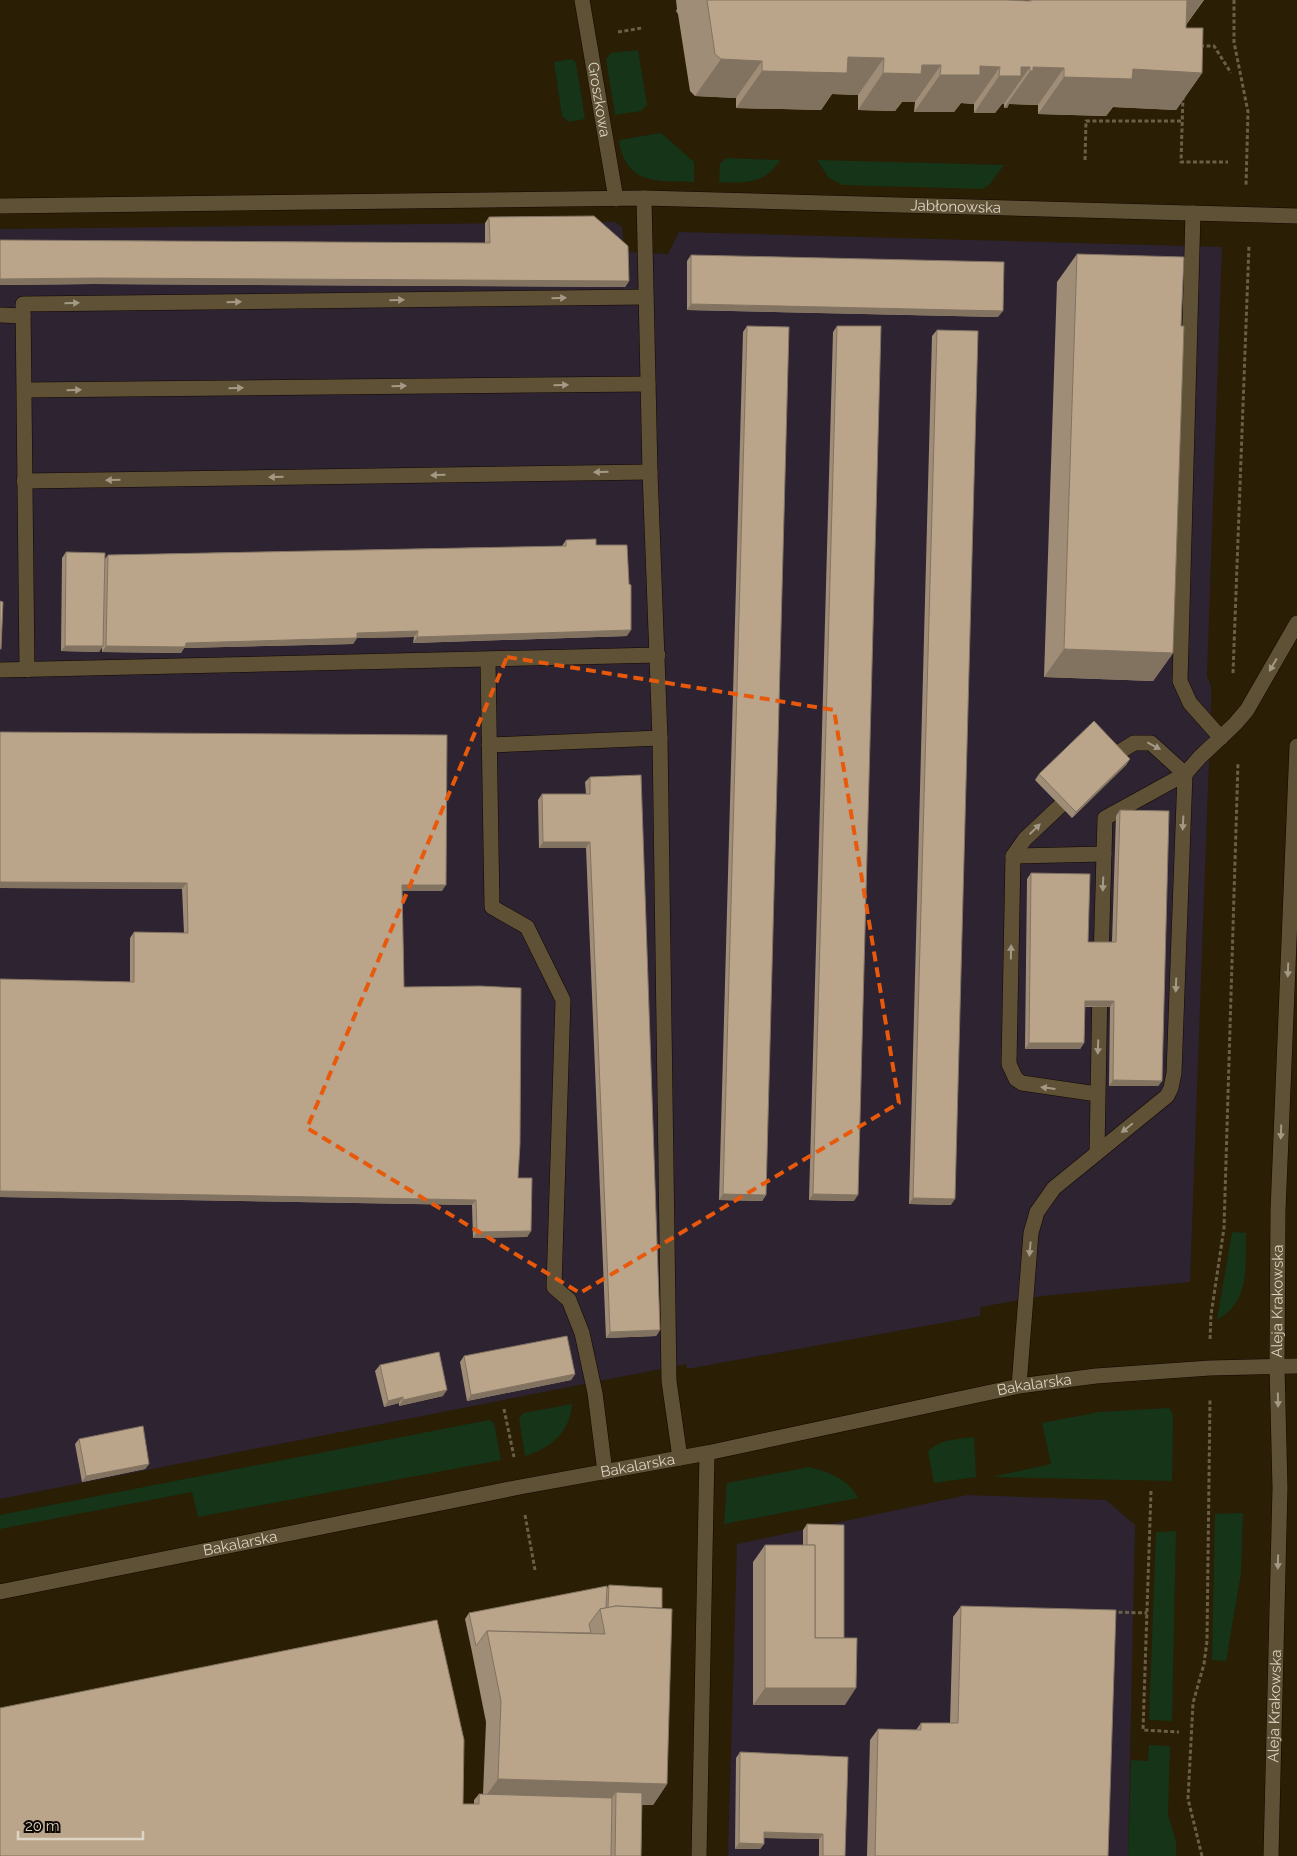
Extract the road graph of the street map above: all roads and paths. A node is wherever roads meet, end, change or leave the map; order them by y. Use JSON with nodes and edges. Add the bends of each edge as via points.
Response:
{"nodes":[{"id":1,"x":582,"y":0,"type":"edge"},
{"id":2,"x":1234,"y":0,"type":"edge"},
{"id":3,"x":1194,"y":46,"type":"edge"},
{"id":4,"x":1230,"y":73,"type":"dead end"},
{"id":5,"x":1183,"y":93,"type":"edge"},
{"id":6,"x":1182,"y":121,"type":"junction"},
{"id":7,"x":1085,"y":160,"type":"dead end"},
{"id":8,"x":1228,"y":162,"type":"dead end"},
{"id":9,"x":1245,"y":194,"type":"dead end"},
{"id":10,"x":644,"y":198,"type":"junction"},
{"id":11,"x":616,"y":199,"type":"junction"},
{"id":12,"x":0,"y":206,"type":"edge"},
{"id":13,"x":1193,"y":213,"type":"junction"},
{"id":14,"x":1297,"y":216,"type":"edge"},
{"id":15,"x":1249,"y":242,"type":"dead end"},
{"id":16,"x":646,"y":296,"type":"junction"},
{"id":17,"x":23,"y":310,"type":"junction"},
{"id":18,"x":0,"y":315,"type":"edge"},
{"id":19,"x":648,"y":384,"type":"junction"},
{"id":20,"x":25,"y":390,"type":"junction"},
{"id":21,"x":650,"y":472,"type":"junction"},
{"id":22,"x":24,"y":481,"type":"junction"},
{"id":23,"x":1297,"y":623,"type":"edge"},
{"id":24,"x":658,"y":655,"type":"junction"},
{"id":25,"x":488,"y":661,"type":"junction"},
{"id":26,"x":0,"y":670,"type":"edge"},
{"id":27,"x":27,"y":670,"type":"junction"},
{"id":28,"x":1233,"y":676,"type":"dead end"},
{"id":29,"x":660,"y":738,"type":"junction"},
{"id":30,"x":1221,"y":738,"type":"junction"},
{"id":31,"x":489,"y":745,"type":"junction"},
{"id":32,"x":1297,"y":746,"type":"edge"},
{"id":33,"x":1116,"y":754,"type":"edge"},
{"id":34,"x":1238,"y":756,"type":"dead end"},
{"id":35,"x":1185,"y":774,"type":"junction"},
{"id":36,"x":1060,"y":806,"type":"edge"},
{"id":37,"x":1104,"y":854,"type":"junction"},
{"id":38,"x":1013,"y":856,"type":"junction"},
{"id":39,"x":1097,"y":1094,"type":"junction"},
{"id":40,"x":1097,"y":1152,"type":"junction"},
{"id":41,"x":1210,"y":1323,"type":"dead end"},
{"id":42,"x":1277,"y":1366,"type":"junction"},
{"id":43,"x":1297,"y":1366,"type":"edge"},
{"id":44,"x":1019,"y":1386,"type":"junction"},
{"id":45,"x":1210,"y":1411,"type":"dead end"},
{"id":46,"x":707,"y":1453,"type":"junction"},
{"id":47,"x":680,"y":1458,"type":"junction"},
{"id":48,"x":605,"y":1472,"type":"junction"},
{"id":49,"x":1151,"y":1491,"type":"dead end"},
{"id":50,"x":0,"y":1592,"type":"edge"},
{"id":51,"x":1109,"y":1612,"type":"edge"},
{"id":52,"x":1147,"y":1613,"type":"junction"},
{"id":53,"x":1179,"y":1732,"type":"dead end"},
{"id":54,"x":699,"y":1856,"type":"edge"},
{"id":55,"x":1202,"y":1856,"type":"edge"},
{"id":56,"x":1271,"y":1856,"type":"edge"}],
"edges":[{"from":1,"to":11,"type":"street","name":"Groszkowa"},
{"from":2,"to":9,"type":"path","via":[[1234,42],[1248,112]]},
{"from":3,"to":4,"type":"path","via":[[1214,46]]},
{"from":5,"to":6,"type":"path"},
{"from":6,"to":7,"type":"path","via":[[1086,121]]},
{"from":6,"to":8,"type":"path","via":[[1181,162]]},
{"from":10,"to":11,"type":"street","name":"Jabłonowska"},
{"from":10,"to":13,"type":"street","name":"Jabłonowska"},
{"from":10,"to":16,"type":"street"},
{"from":11,"to":12,"type":"street","name":"Jabłonowska"},
{"from":13,"to":14,"type":"street","name":"Jabłonowska"},
{"from":13,"to":30,"type":"street","via":[[1180,673],[1185,696]]},
{"from":15,"to":28,"type":"path"},
{"from":17,"to":16,"type":"street","one_way":true},
{"from":16,"to":19,"type":"street"},
{"from":17,"to":18,"type":"street"},
{"from":17,"to":20,"type":"street"},
{"from":20,"to":19,"type":"street","one_way":true},
{"from":19,"to":21,"type":"street"},
{"from":20,"to":22,"type":"street"},
{"from":21,"to":22,"type":"street","one_way":true},
{"from":21,"to":24,"type":"street"},
{"from":22,"to":27,"type":"street"},
{"from":23,"to":30,"type":"street","one_way":true,"via":[[1247,710]]},
{"from":24,"to":25,"type":"street"},
{"from":24,"to":29,"type":"street"},
{"from":25,"to":27,"type":"street"},
{"from":25,"to":31,"type":"street"},
{"from":26,"to":27,"type":"street"},
{"from":29,"to":31,"type":"street"},
{"from":29,"to":47,"type":"street","via":[[669,1381]]},
{"from":30,"to":35,"type":"street"},
{"from":31,"to":48,"type":"street","via":[[492,907],[527,926],[563,1000],[554,1288],[569,1300],[582,1333]]},
{"from":32,"to":42,"type":"street","name":"Aleja Krakowska","one_way":true,"via":[[1279,1172]]},
{"from":33,"to":35,"type":"street","one_way":true,"via":[[1134,743],[1151,744]]},
{"from":34,"to":41,"type":"path","via":[[1224,1228]]},
{"from":35,"to":37,"type":"street","via":[[1105,818]]},
{"from":35,"to":40,"type":"street","one_way":true,"via":[[1171,1088],[1167,1096]]},
{"from":38,"to":36,"type":"street","one_way":true,"via":[[1025,839]]},
{"from":37,"to":38,"type":"street"},
{"from":37,"to":39,"type":"street","one_way":true},
{"from":39,"to":38,"type":"street","one_way":true,"via":[[1022,1084],[1011,1072]]},
{"from":39,"to":40,"type":"street"},
{"from":40,"to":44,"type":"street","one_way":true,"via":[[1054,1188],[1037,1212],[1031,1233]]},
{"from":42,"to":43,"type":"street","name":"Bakalarska"},
{"from":42,"to":44,"type":"street","name":"Bakalarska","via":[[1096,1376]]},
{"from":42,"to":56,"type":"street","name":"Aleja Krakowska","one_way":true,"via":[[1280,1488]]},
{"from":44,"to":46,"type":"street","name":"Bakalarska"},
{"from":45,"to":55,"type":"path","via":[[1207,1641],[1192,1713],[1188,1799]]},
{"from":46,"to":47,"type":"street","name":"Bakalarska"},
{"from":46,"to":54,"type":"street"},
{"from":47,"to":48,"type":"street","name":"Bakalarska"},
{"from":48,"to":50,"type":"street","name":"Bakalarska","via":[[510,1488]]},
{"from":49,"to":52,"type":"path"},
{"from":51,"to":52,"type":"path"},
{"from":52,"to":53,"type":"path","via":[[1143,1730]]}]}
